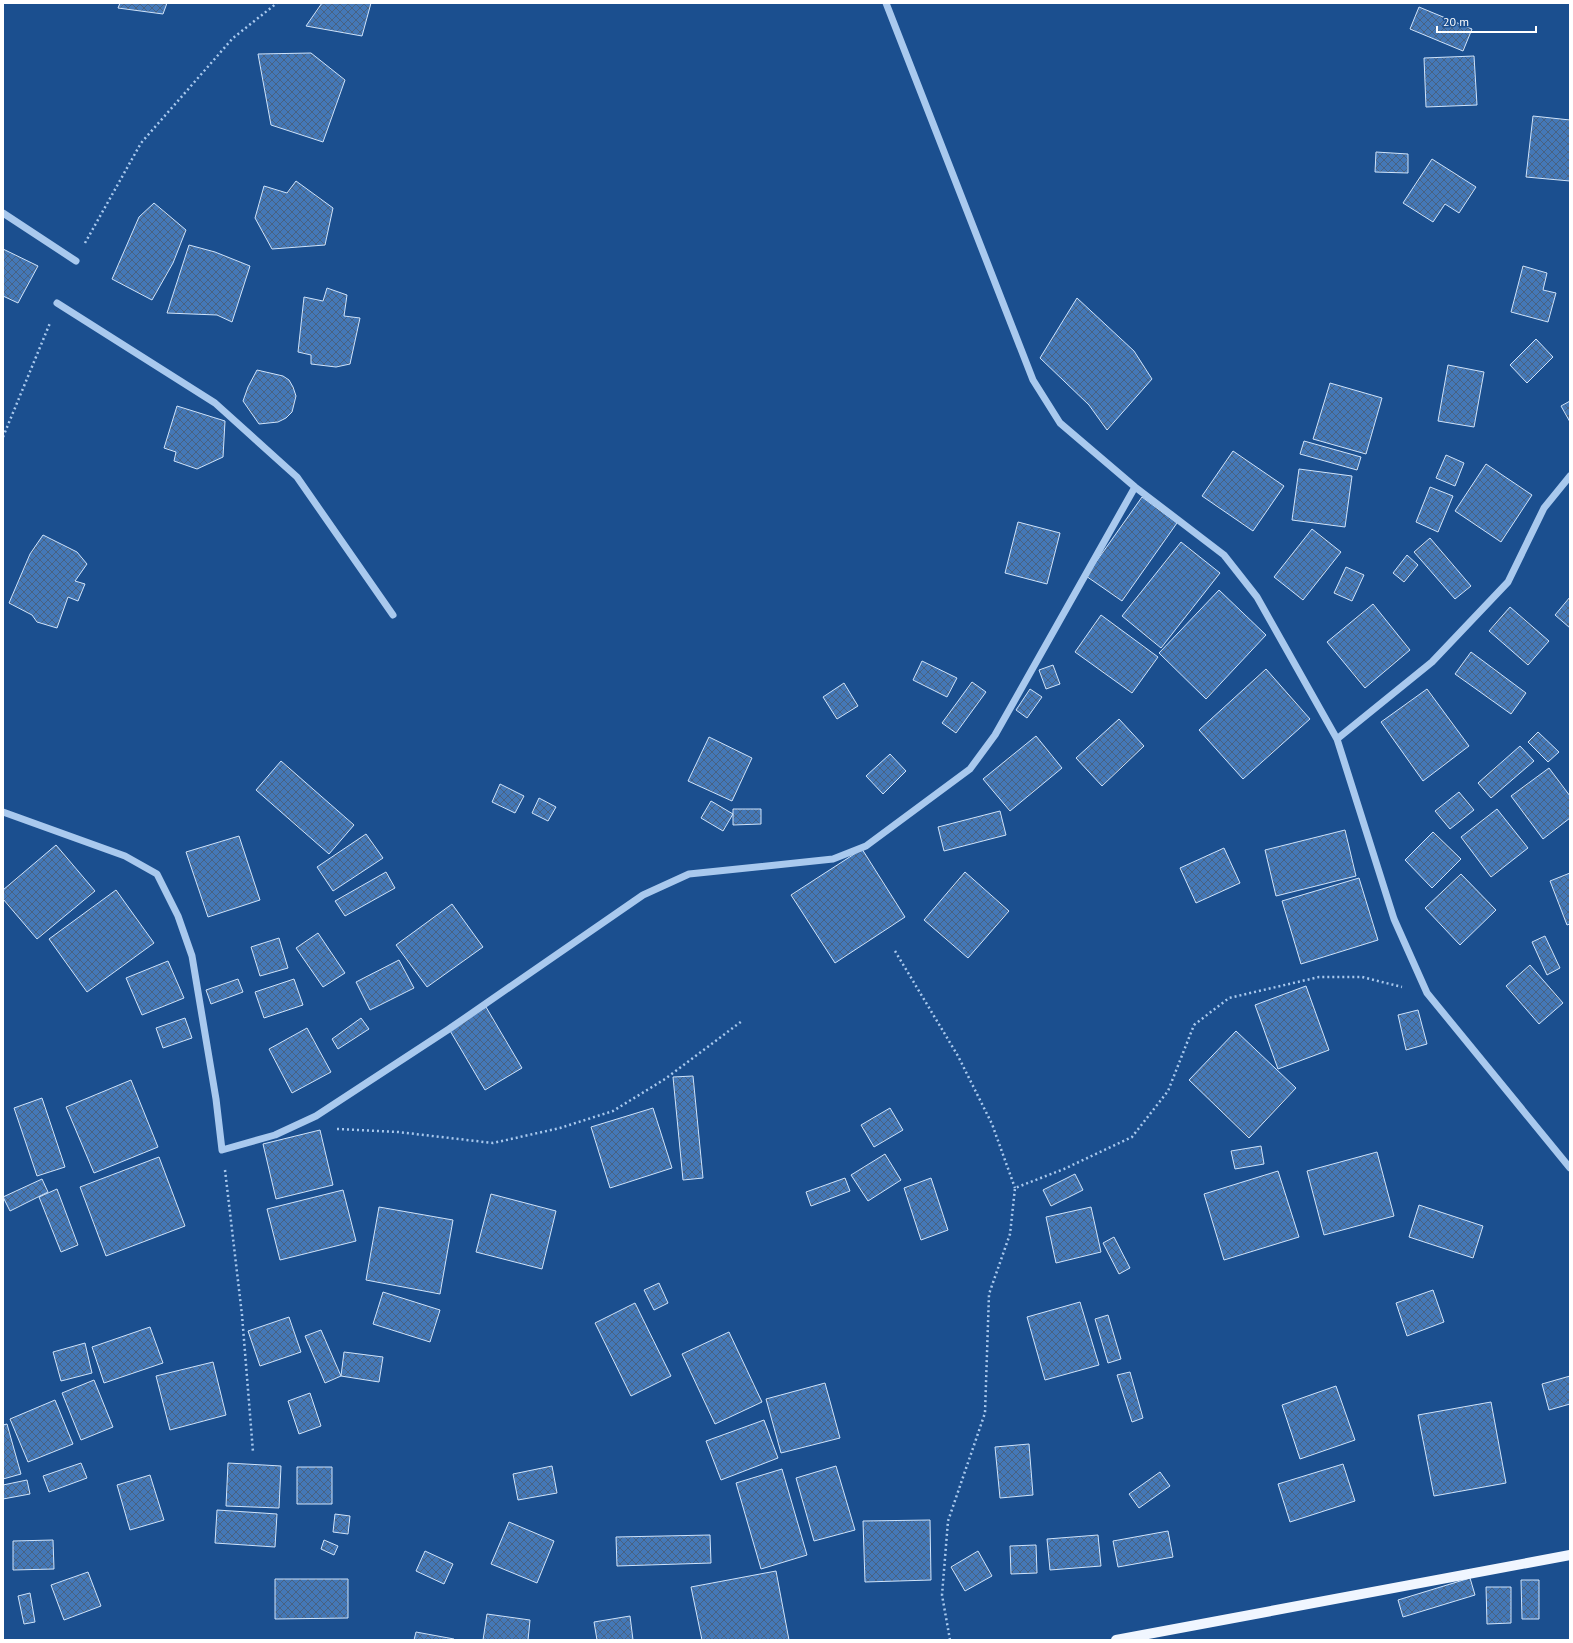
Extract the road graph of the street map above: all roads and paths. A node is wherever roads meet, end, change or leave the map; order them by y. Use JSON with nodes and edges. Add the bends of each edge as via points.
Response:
{"nodes":[{"id":1,"x":277,"y":3,"type":"edge"},
{"id":2,"x":886,"y":3,"type":"edge"},
{"id":3,"x":3,"y":213,"type":"edge"},
{"id":4,"x":76,"y":261,"type":"joint"},
{"id":5,"x":58,"y":303,"type":"joint"},
{"id":6,"x":3,"y":437,"type":"edge"},
{"id":7,"x":1570,"y":476,"type":"edge"},
{"id":8,"x":1135,"y":487,"type":"junction"},
{"id":9,"x":393,"y":615,"type":"dead end"},
{"id":10,"x":1337,"y":739,"type":"junction"},
{"id":11,"x":3,"y":812,"type":"edge"},
{"id":12,"x":895,"y":951,"type":"dead end"},
{"id":13,"x":1427,"y":993,"type":"junction"},
{"id":14,"x":742,"y":1021,"type":"dead end"},
{"id":15,"x":334,"y":1128,"type":"dead end"},
{"id":16,"x":222,"y":1150,"type":"junction"},
{"id":17,"x":1570,"y":1168,"type":"edge"},
{"id":18,"x":1015,"y":1188,"type":"junction"},
{"id":19,"x":252,"y":1452,"type":"dead end"},
{"id":20,"x":1570,"y":1555,"type":"edge"},
{"id":21,"x":950,"y":1640,"type":"edge"},
{"id":22,"x":1116,"y":1640,"type":"edge"}],
"edges":[{"from":1,"to":4,"type":"path","via":[[233,38],[141,143]]},
{"from":2,"to":8,"type":"street","via":[[1033,380],[1060,423]]},
{"from":3,"to":4,"type":"street"},
{"from":5,"to":6,"type":"path"},
{"from":5,"to":9,"type":"street","via":[[214,403],[297,477]]},
{"from":7,"to":10,"type":"street","via":[[1544,508],[1508,582],[1432,662]]},
{"from":8,"to":10,"type":"street","via":[[1224,555],[1257,597]]},
{"from":8,"to":16,"type":"street","via":[[996,735],[970,769],[866,846],[833,858],[689,874],[649,892],[450,1029],[316,1116],[275,1135]]},
{"from":10,"to":13,"type":"street","via":[[1394,918]]},
{"from":11,"to":16,"type":"street","via":[[125,856],[157,874],[178,916],[192,956]]},
{"from":12,"to":18,"type":"path","via":[[958,1056],[992,1124]]},
{"from":13,"to":17,"type":"street"},
{"from":13,"to":18,"type":"path","via":[[1362,977],[1319,977],[1229,998],[1194,1024],[1168,1091],[1132,1136],[1064,1169]]},
{"from":14,"to":15,"type":"path","via":[[664,1079],[613,1111],[560,1128],[493,1143],[398,1132]]},
{"from":16,"to":19,"type":"path","via":[[242,1315]]},
{"from":18,"to":21,"type":"path","via":[[1010,1234],[989,1294],[985,1413],[948,1521],[942,1595]]},
{"from":20,"to":22,"type":"main road"}]}
